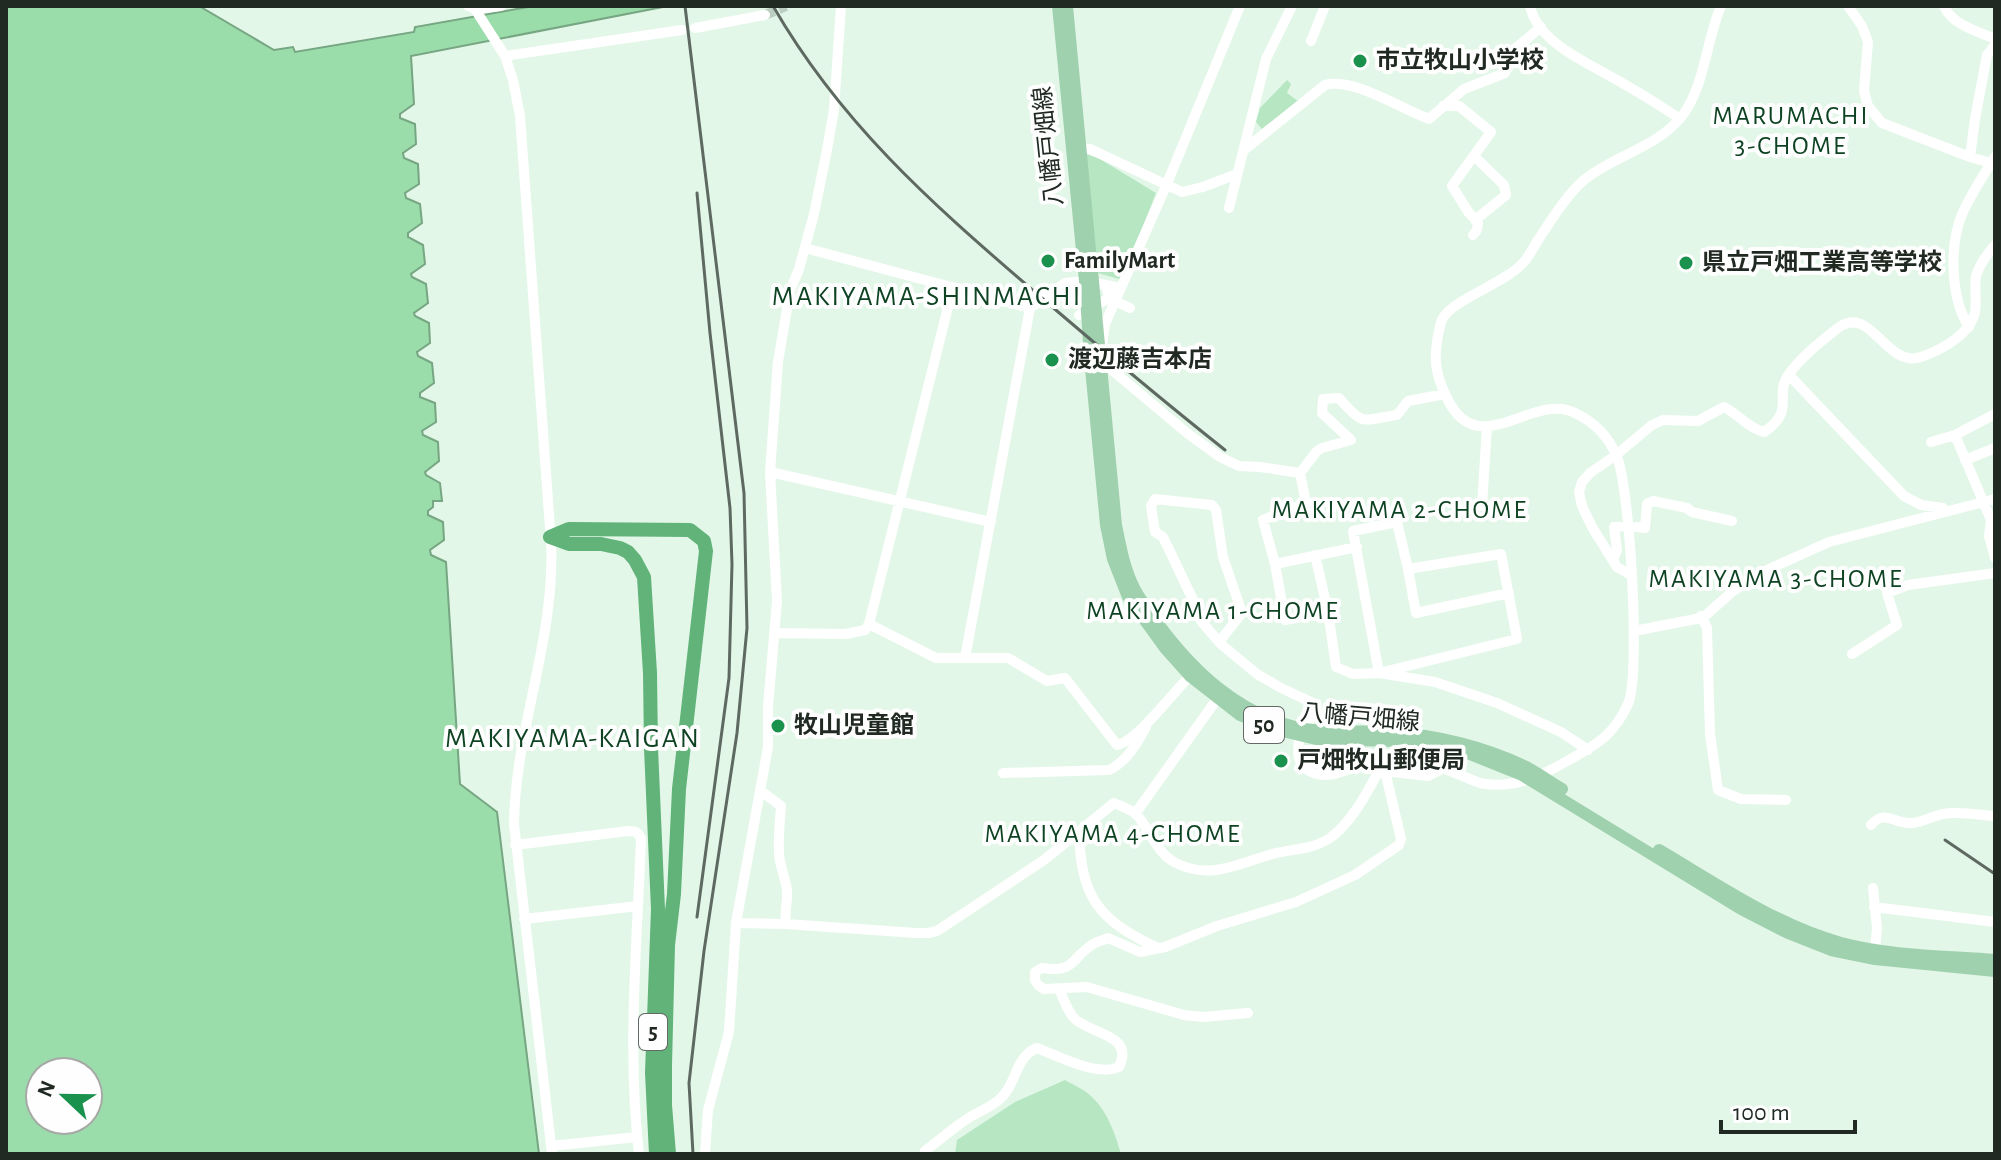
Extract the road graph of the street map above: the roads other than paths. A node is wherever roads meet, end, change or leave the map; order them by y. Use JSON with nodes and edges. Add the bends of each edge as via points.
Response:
{"nodes":[{"id":1,"x":501,"y":6,"type":"edge"},
{"id":2,"x":841,"y":6,"type":"edge"},
{"id":3,"x":1058,"y":6,"type":"edge"},
{"id":4,"x":1067,"y":6,"type":"edge"},
{"id":5,"x":1240,"y":6,"type":"edge"},
{"id":6,"x":1292,"y":6,"type":"edge"},
{"id":7,"x":1325,"y":6,"type":"edge"},
{"id":8,"x":1530,"y":6,"type":"edge"},
{"id":9,"x":1721,"y":6,"type":"edge"},
{"id":10,"x":1848,"y":6,"type":"edge"},
{"id":11,"x":1944,"y":6,"type":"edge"},
{"id":12,"x":473,"y":7,"type":"edge"},
{"id":13,"x":765,"y":15,"type":"tunnel mouth"},
{"id":14,"x":1541,"y":27,"type":"junction"},
{"id":15,"x":695,"y":28,"type":"dead end"},
{"id":16,"x":682,"y":30,"type":"dead end"},
{"id":17,"x":1311,"y":41,"type":"dead end"},
{"id":18,"x":1995,"y":42,"type":"edge"},
{"id":19,"x":505,"y":56,"type":"junction"},
{"id":20,"x":1443,"y":106,"type":"junction"},
{"id":21,"x":1680,"y":119,"type":"junction"},
{"id":22,"x":1080,"y":148,"type":"junction"},
{"id":23,"x":1244,"y":150,"type":"junction"},
{"id":24,"x":1474,"y":156,"type":"junction"},
{"id":25,"x":1970,"y":157,"type":"junction"},
{"id":26,"x":1993,"y":160,"type":"edge"},
{"id":27,"x":1237,"y":174,"type":"junction"},
{"id":28,"x":1166,"y":186,"type":"junction"},
{"id":29,"x":1229,"y":208,"type":"dead end"},
{"id":30,"x":1475,"y":220,"type":"junction"},
{"id":31,"x":1473,"y":235,"type":"dead end"},
{"id":32,"x":1995,"y":245,"type":"edge"},
{"id":33,"x":805,"y":248,"type":"junction"},
{"id":34,"x":1497,"y":267,"type":"dead end"},
{"id":35,"x":1504,"y":278,"type":"junction"},
{"id":36,"x":1095,"y":282,"type":"junction"},
{"id":37,"x":953,"y":287,"type":"junction"},
{"id":38,"x":1121,"y":288,"type":"junction"},
{"id":39,"x":1109,"y":298,"type":"junction"},
{"id":40,"x":1030,"y":308,"type":"junction"},
{"id":41,"x":1130,"y":308,"type":"dead end"},
{"id":42,"x":1079,"y":315,"type":"dead end"},
{"id":43,"x":1969,"y":327,"type":"junction"},
{"id":44,"x":1100,"y":360,"type":"junction"},
{"id":45,"x":1789,"y":375,"type":"junction"},
{"id":46,"x":1445,"y":394,"type":"junction"},
{"id":47,"x":1995,"y":414,"type":"edge"},
{"id":48,"x":1487,"y":426,"type":"junction"},
{"id":49,"x":1955,"y":435,"type":"junction"},
{"id":50,"x":1931,"y":442,"type":"dead end"},
{"id":51,"x":1995,"y":448,"type":"edge"},
{"id":52,"x":1616,"y":455,"type":"junction"},
{"id":53,"x":1965,"y":460,"type":"junction"},
{"id":54,"x":770,"y":472,"type":"junction"},
{"id":55,"x":1300,"y":473,"type":"junction"},
{"id":56,"x":1995,"y":499,"type":"edge"},
{"id":57,"x":900,"y":502,"type":"junction"},
{"id":58,"x":1982,"y":502,"type":"junction"},
{"id":59,"x":1482,"y":506,"type":"dead end"},
{"id":60,"x":1949,"y":509,"type":"junction"},
{"id":61,"x":1732,"y":521,"type":"dead end"},
{"id":62,"x":991,"y":522,"type":"junction"},
{"id":63,"x":1620,"y":527,"type":"dead end"},
{"id":64,"x":1636,"y":527,"type":"dead end"},
{"id":65,"x":550,"y":537,"type":"junction"},
{"id":66,"x":1357,"y":547,"type":"junction"},
{"id":67,"x":1315,"y":555,"type":"junction"},
{"id":68,"x":1995,"y":558,"type":"edge"},
{"id":69,"x":1613,"y":560,"type":"junction"},
{"id":70,"x":1275,"y":564,"type":"junction"},
{"id":71,"x":1408,"y":569,"type":"junction"},
{"id":72,"x":1995,"y":573,"type":"edge"},
{"id":73,"x":1631,"y":575,"type":"junction"},
{"id":74,"x":1509,"y":593,"type":"junction"},
{"id":75,"x":1328,"y":612,"type":"junction"},
{"id":76,"x":1701,"y":616,"type":"junction"},
{"id":77,"x":869,"y":624,"type":"junction"},
{"id":78,"x":1634,"y":631,"type":"junction"},
{"id":79,"x":776,"y":633,"type":"junction"},
{"id":80,"x":1219,"y":642,"type":"junction"},
{"id":81,"x":1852,"y":654,"type":"dead end"},
{"id":82,"x":965,"y":658,"type":"junction"},
{"id":83,"x":1193,"y":673,"type":"junction"},
{"id":84,"x":1379,"y":673,"type":"junction"},
{"id":85,"x":1220,"y":695,"type":"junction"},
{"id":86,"x":1151,"y":718,"type":"junction"},
{"id":87,"x":1303,"y":731,"type":"junction"},
{"id":88,"x":1588,"y":750,"type":"junction"},
{"id":89,"x":1444,"y":768,"type":"junction"},
{"id":90,"x":1385,"y":771,"type":"junction"},
{"id":91,"x":1003,"y":773,"type":"dead end"},
{"id":92,"x":761,"y":791,"type":"junction"},
{"id":93,"x":1786,"y":800,"type":"dead end"},
{"id":94,"x":1135,"y":814,"type":"junction"},
{"id":95,"x":1995,"y":816,"type":"edge"},
{"id":96,"x":1871,"y":825,"type":"dead end"},
{"id":97,"x":1079,"y":831,"type":"junction"},
{"id":98,"x":515,"y":845,"type":"junction"},
{"id":99,"x":1873,"y":888,"type":"dead end"},
{"id":100,"x":638,"y":906,"type":"junction"},
{"id":101,"x":1874,"y":907,"type":"junction"},
{"id":102,"x":524,"y":919,"type":"junction"},
{"id":103,"x":1995,"y":922,"type":"edge"},
{"id":104,"x":736,"y":923,"type":"junction"},
{"id":105,"x":786,"y":924,"type":"junction"},
{"id":106,"x":1158,"y":948,"type":"junction"},
{"id":107,"x":1875,"y":950,"type":"junction"},
{"id":108,"x":1995,"y":960,"type":"edge"},
{"id":109,"x":1995,"y":971,"type":"edge"},
{"id":110,"x":1059,"y":989,"type":"junction"},
{"id":111,"x":1248,"y":1013,"type":"dead end"},
{"id":112,"x":637,"y":1137,"type":"junction"},
{"id":113,"x":552,"y":1150,"type":"edge"},
{"id":114,"x":639,"y":1154,"type":"edge"},
{"id":115,"x":656,"y":1154,"type":"edge"},
{"id":116,"x":669,"y":1154,"type":"edge"},
{"id":117,"x":705,"y":1154,"type":"edge"},
{"id":118,"x":928,"y":1154,"type":"edge"}],
"edges":[{"from":1,"to":12,"type":"street"},
{"from":2,"to":33,"type":"street","via":[[832,123]]},
{"from":3,"to":36,"type":"main road","name":"八幡戸畑線","number":"50"},
{"from":4,"to":22,"type":"main road","name":"八幡戸畑線","number":"50"},
{"from":5,"to":28,"type":"street"},
{"from":6,"to":23,"type":"street","via":[[1266,59]]},
{"from":7,"to":17,"type":"street"},
{"from":8,"to":14,"type":"street"},
{"from":9,"to":21,"type":"street","via":[[1691,101]]},
{"from":10,"to":25,"type":"street","via":[[1868,42],[1868,106],[1882,123]]},
{"from":11,"to":18,"type":"street","via":[[1962,25]]},
{"from":12,"to":19,"type":"street"},
{"from":13,"to":15,"type":"street"},
{"from":14,"to":20,"type":"street","via":[[1509,54],[1505,73],[1464,89]]},
{"from":14,"to":21,"type":"street","via":[[1584,63]]},
{"from":16,"to":19,"type":"street"},
{"from":18,"to":25,"type":"street","via":[[1987,55]]},
{"from":19,"to":65,"type":"street","via":[[520,116]]},
{"from":20,"to":23,"type":"street","via":[[1429,119],[1336,82],[1325,85]]},
{"from":20,"to":24,"type":"street","via":[[1459,106],[1491,132]]},
{"from":21,"to":35,"type":"street","via":[[1653,141],[1584,180],[1522,264]]},
{"from":22,"to":28,"type":"street"},
{"from":22,"to":36,"type":"main road","name":"八幡戸畑線","number":"50"},
{"from":23,"to":27,"type":"street"},
{"from":24,"to":30,"type":"street","via":[[1452,186]]},
{"from":24,"to":30,"type":"street","via":[[1504,185],[1506,195]]},
{"from":25,"to":26,"type":"street"},
{"from":26,"to":43,"type":"street","via":[[1962,213],[1955,242],[1956,290]]},
{"from":27,"to":28,"type":"street","via":[[1182,192]]},
{"from":27,"to":29,"type":"street"},
{"from":28,"to":38,"type":"street"},
{"from":30,"to":31,"type":"street"},
{"from":32,"to":43,"type":"street","via":[[1976,277]]},
{"from":33,"to":37,"type":"street"},
{"from":33,"to":54,"type":"street","via":[[790,291],[778,362]]},
{"from":34,"to":35,"type":"street"},
{"from":35,"to":46,"type":"street","via":[[1443,318],[1435,366]]},
{"from":36,"to":38,"type":"street"},
{"from":36,"to":39,"type":"street"},
{"from":36,"to":40,"type":"street","via":[[1065,283]]},
{"from":36,"to":44,"type":"main road","name":"八幡戸畑線","number":"50"},
{"from":36,"to":83,"type":"main road","name":"八幡戸畑線","number":"50","via":[[1090,358],[1113,559],[1128,597],[1165,648]]},
{"from":37,"to":40,"type":"street"},
{"from":37,"to":57,"type":"street"},
{"from":38,"to":44,"type":"street","via":[[1105,324]]},
{"from":39,"to":41,"type":"street"},
{"from":39,"to":42,"type":"street"},
{"from":40,"to":62,"type":"street"},
{"from":43,"to":45,"type":"street","via":[[1918,358],[1904,358],[1868,327],[1848,322]]},
{"from":44,"to":55,"type":"street","via":[[1220,457],[1239,466]]},
{"from":44,"to":83,"type":"main road","name":"八幡戸畑線","number":"50","via":[[1122,558],[1137,594]]},
{"from":45,"to":52,"type":"street","via":[[1782,416],[1764,432],[1724,407],[1698,421],[1663,420]]},
{"from":45,"to":60,"type":"street","via":[[1904,496]]},
{"from":46,"to":48,"type":"street","via":[[1459,418]]},
{"from":46,"to":55,"type":"street","via":[[1408,401],[1397,415],[1363,421],[1339,398],[1323,399],[1322,413],[1351,440],[1317,451]]},
{"from":47,"to":49,"type":"street"},
{"from":48,"to":52,"type":"street","via":[[1561,407],[1602,432]]},
{"from":48,"to":59,"type":"street"},
{"from":49,"to":50,"type":"street"},
{"from":49,"to":53,"type":"street"},
{"from":51,"to":53,"type":"street"},
{"from":52,"to":69,"type":"street","via":[[1590,473],[1579,492],[1592,527]]},
{"from":52,"to":73,"type":"street","via":[[1625,487]]},
{"from":53,"to":58,"type":"street"},
{"from":54,"to":57,"type":"street"},
{"from":54,"to":79,"type":"street"},
{"from":55,"to":70,"type":"street","via":[[1306,503],[1263,520]]},
{"from":56,"to":58,"type":"street"},
{"from":57,"to":62,"type":"street"},
{"from":57,"to":77,"type":"street"},
{"from":58,"to":60,"type":"street"},
{"from":58,"to":68,"type":"street","via":[[1991,520]]},
{"from":60,"to":76,"type":"street","via":[[1829,542],[1769,569]]},
{"from":61,"to":64,"type":"street","via":[[1653,501],[1647,504],[1645,528]]},
{"from":62,"to":82,"type":"street"},
{"from":63,"to":69,"type":"street","via":[[1614,527]]},
{"from":65,"to":98,"type":"street","via":[[549,604],[517,777]]},
{"from":65,"to":115,"type":"highway","number":"5","via":[[620,548],[644,577],[658,909],[652,1073]]},
{"from":65,"to":116,"type":"highway","number":"5","via":[[569,529],[664,529],[690,530],[704,541],[668,945]]},
{"from":66,"to":67,"type":"street"},
{"from":66,"to":71,"type":"street","via":[[1353,531],[1397,522]]},
{"from":66,"to":84,"type":"street"},
{"from":67,"to":70,"type":"street"},
{"from":67,"to":75,"type":"street"},
{"from":69,"to":73,"type":"street"},
{"from":70,"to":75,"type":"street","via":[[1285,620]]},
{"from":71,"to":74,"type":"street","via":[[1501,554]]},
{"from":71,"to":74,"type":"street","via":[[1416,613]]},
{"from":72,"to":81,"type":"street","via":[[1908,585],[1887,593],[1897,625]]},
{"from":73,"to":78,"type":"street"},
{"from":74,"to":84,"type":"street","via":[[1517,639]]},
{"from":75,"to":84,"type":"street","via":[[1336,667],[1353,674]]},
{"from":76,"to":78,"type":"street"},
{"from":76,"to":93,"type":"street","via":[[1707,628],[1710,734],[1718,790],[1741,799]]},
{"from":77,"to":79,"type":"street","via":[[846,634]]},
{"from":77,"to":82,"type":"street","via":[[936,658]]},
{"from":78,"to":88,"type":"street","via":[[1630,701],[1616,726]]},
{"from":79,"to":92,"type":"street"},
{"from":80,"to":80,"type":"street","via":[[1201,621],[1163,537],[1155,532],[1155,499],[1212,505],[1216,510],[1223,557],[1242,613]]},
{"from":80,"to":87,"type":"street","via":[[1257,674],[1313,703]]},
{"from":82,"to":86,"type":"street","via":[[1008,658],[1047,681],[1065,678],[1117,745]]},
{"from":83,"to":85,"type":"main road","name":"八幡戸畑線","number":"50"},
{"from":83,"to":86,"type":"street"},
{"from":84,"to":88,"type":"street","via":[[1435,682],[1497,703]]},
{"from":85,"to":87,"type":"main road","name":"八幡戸畑線","number":"50"},
{"from":85,"to":94,"type":"street"},
{"from":86,"to":91,"type":"street","via":[[1139,741],[1109,770]]},
{"from":87,"to":89,"type":"street","via":[[1298,757],[1321,775],[1399,758]]},
{"from":87,"to":107,"type":"main road","name":"八幡戸畑線","number":"50","via":[[1392,732],[1472,746],[1526,767],[1745,901],[1793,925]]},
{"from":87,"to":109,"type":"main road","name":"八幡戸畑線","number":"50","via":[[1316,739],[1428,745],[1470,754],[1522,775],[1728,901],[1831,950]]},
{"from":88,"to":89,"type":"street","via":[[1526,781],[1483,784]]},
{"from":89,"to":90,"type":"street","via":[[1428,776]]},
{"from":90,"to":94,"type":"street","via":[[1377,774],[1359,807],[1331,838],[1238,867],[1193,870],[1172,861]]},
{"from":90,"to":106,"type":"street","via":[[1399,845],[1355,875],[1296,902]]},
{"from":92,"to":104,"type":"street"},
{"from":92,"to":105,"type":"street","via":[[781,806]]},
{"from":94,"to":97,"type":"street","via":[[1114,803]]},
{"from":95,"to":96,"type":"street","via":[[1945,813],[1915,823],[1883,817]]},
{"from":97,"to":105,"type":"street","via":[[937,931]]},
{"from":97,"to":106,"type":"street","via":[[1080,862],[1093,901],[1120,927]]},
{"from":98,"to":100,"type":"street","via":[[635,831],[641,839]]},
{"from":98,"to":102,"type":"street"},
{"from":99,"to":101,"type":"street"},
{"from":100,"to":102,"type":"street"},
{"from":100,"to":112,"type":"street","via":[[633,1073]]},
{"from":101,"to":103,"type":"street"},
{"from":101,"to":107,"type":"street"},
{"from":102,"to":113,"type":"street"},
{"from":104,"to":105,"type":"street"},
{"from":104,"to":117,"type":"street","via":[[729,1032],[708,1110]]},
{"from":106,"to":110,"type":"street","via":[[1140,952],[1108,938],[1071,966],[1035,972],[1038,985]]},
{"from":107,"to":108,"type":"main road","name":"八幡戸畑線","number":"50"},
{"from":110,"to":111,"type":"street","via":[[1087,987],[1184,1015]]},
{"from":110,"to":118,"type":"street","via":[[1076,1021],[1123,1048],[1119,1067],[1099,1070],[1037,1048],[1029,1051],[1000,1099],[925,1151]]},
{"from":112,"to":113,"type":"street"},
{"from":112,"to":114,"type":"street"}]}
